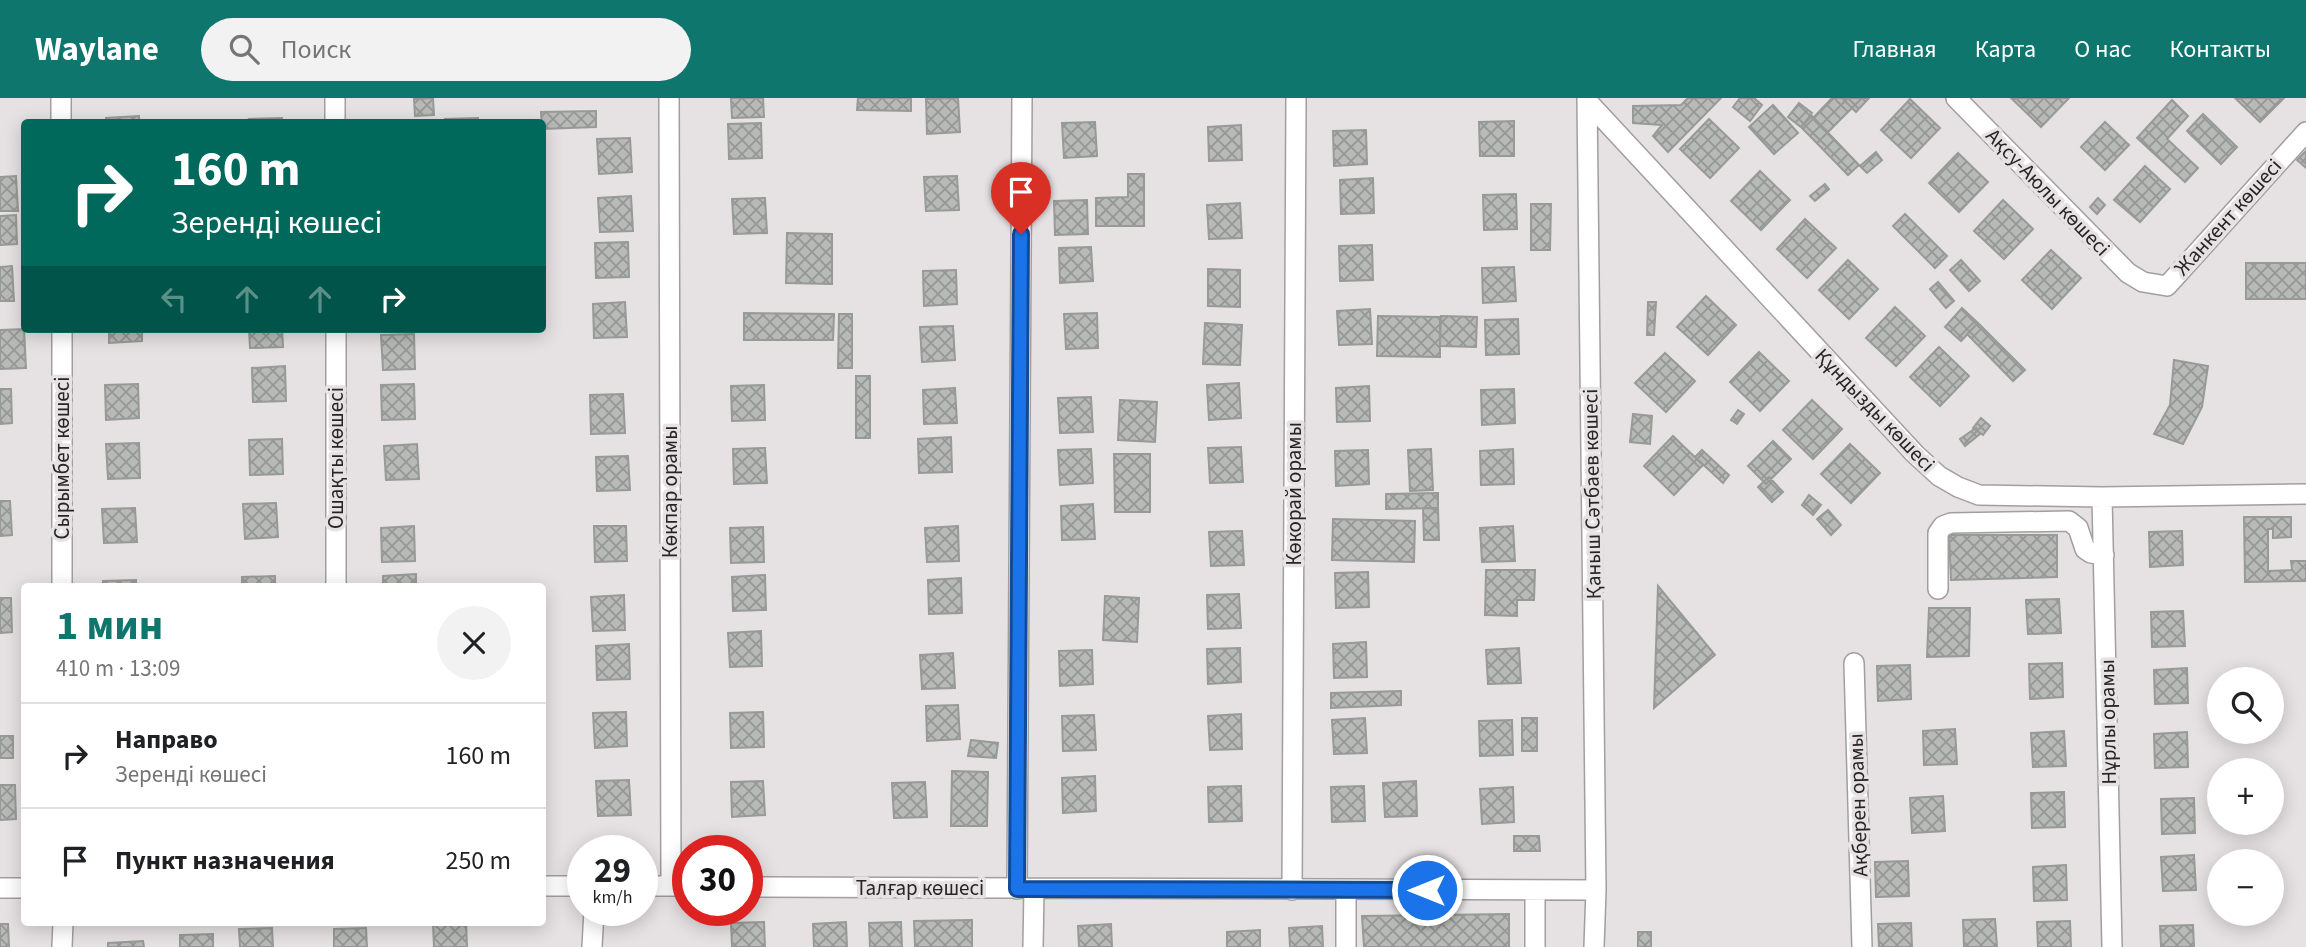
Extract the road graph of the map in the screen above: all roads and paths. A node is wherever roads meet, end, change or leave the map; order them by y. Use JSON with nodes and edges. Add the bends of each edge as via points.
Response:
{"nodes":[{"id":1,"x":61,"y":98,"type":"edge"},
{"id":2,"x":335,"y":98,"type":"edge"},
{"id":3,"x":669,"y":98,"type":"edge"},
{"id":4,"x":1022,"y":98,"type":"edge"},
{"id":5,"x":1296,"y":98,"type":"edge"},
{"id":6,"x":1956,"y":98,"type":"edge"},
{"id":7,"x":1588,"y":100,"type":"edge"},
{"id":8,"x":61,"y":119,"type":"edge"},
{"id":9,"x":335,"y":119,"type":"edge"},
{"id":10,"x":2306,"y":132,"type":"edge"},
{"id":11,"x":2143,"y":282,"type":"joint"},
{"id":12,"x":62,"y":333,"type":"edge"},
{"id":13,"x":336,"y":333,"type":"edge"},
{"id":14,"x":2306,"y":494,"type":"edge"},
{"id":15,"x":2102,"y":496,"type":"junction"},
{"id":16,"x":2105,"y":555,"type":"junction"},
{"id":17,"x":62,"y":583,"type":"edge"},
{"id":18,"x":336,"y":583,"type":"edge"},
{"id":19,"x":1938,"y":589,"type":"dead end"},
{"id":20,"x":1854,"y":663,"type":"dead end"},
{"id":21,"x":678,"y":835,"type":"edge"},
{"id":22,"x":546,"y":886,"type":"edge"},
{"id":23,"x":567,"y":886,"type":"edge"},
{"id":24,"x":763,"y":887,"type":"edge"},
{"id":25,"x":0,"y":888,"type":"edge"},
{"id":26,"x":21,"y":888,"type":"edge"},
{"id":27,"x":1025,"y":889,"type":"junction"},
{"id":28,"x":1292,"y":890,"type":"junction"},
{"id":29,"x":1346,"y":890,"type":"junction"},
{"id":30,"x":1535,"y":890,"type":"junction"},
{"id":31,"x":1596,"y":890,"type":"junction"},
{"id":32,"x":63,"y":926,"type":"edge"},
{"id":33,"x":593,"y":926,"type":"edge"},
{"id":34,"x":62,"y":947,"type":"edge"},
{"id":35,"x":592,"y":947,"type":"edge"},
{"id":36,"x":1033,"y":947,"type":"edge"},
{"id":37,"x":1346,"y":947,"type":"edge"},
{"id":38,"x":1535,"y":947,"type":"edge"},
{"id":39,"x":1594,"y":947,"type":"edge"},
{"id":40,"x":1604,"y":947,"type":"edge"},
{"id":41,"x":1862,"y":947,"type":"edge"},
{"id":42,"x":2112,"y":947,"type":"edge"}],
"edges":[{"from":1,"to":8,"type":"street"},
{"from":2,"to":9,"type":"street"},
{"from":3,"to":21,"type":"street","name":"Көкпар орамы"},
{"from":4,"to":27,"type":"street"},
{"from":5,"to":28,"type":"street","name":"Көкорай орамы"},
{"from":6,"to":11,"type":"street","name":"Ақсу-Аюлы көшесі","via":[[2128,273]]},
{"from":7,"to":15,"type":"street","name":"Құндызды көшесі","via":[[1939,476],[1979,495]]},
{"from":7,"to":31,"type":"street","name":"Қаныш Сәтбаев көшесі"},
{"from":10,"to":11,"type":"street","name":"Жанкент көшесі","via":[[2167,286]]},
{"from":12,"to":17,"type":"street","name":"Сырымбет көшесі"},
{"from":13,"to":18,"type":"street","name":"Ошақты көшесі"},
{"from":14,"to":15,"type":"street","name":"Құндызды көшесі"},
{"from":15,"to":16,"type":"street","name":"Нұрлы орамы"},
{"from":16,"to":19,"type":"street","via":[[2085,549],[2078,528],[2069,521],[1951,523],[1938,533]]},
{"from":16,"to":42,"type":"street","name":"Нұрлы орамы"},
{"from":20,"to":41,"type":"street","name":"Ақберен орамы"},
{"from":22,"to":23,"type":"street"},
{"from":24,"to":27,"type":"street","name":"Талғар көшесі"},
{"from":25,"to":26,"type":"street"},
{"from":27,"to":28,"type":"street","name":"Талғар көшесі"},
{"from":27,"to":36,"type":"street"},
{"from":28,"to":29,"type":"street","name":"Талғар көшесі"},
{"from":29,"to":30,"type":"street","name":"Талғар көшесі"},
{"from":29,"to":37,"type":"street"},
{"from":30,"to":31,"type":"street","name":"Талғар көшесі"},
{"from":30,"to":38,"type":"street"},
{"from":31,"to":39,"type":"street","name":"Қаныш Сәтбаев көшесі"},
{"from":31,"to":40,"type":"street","name":"Қаныш Сәтбаев көшесі"},
{"from":32,"to":34,"type":"street"},
{"from":33,"to":35,"type":"street"}]}
